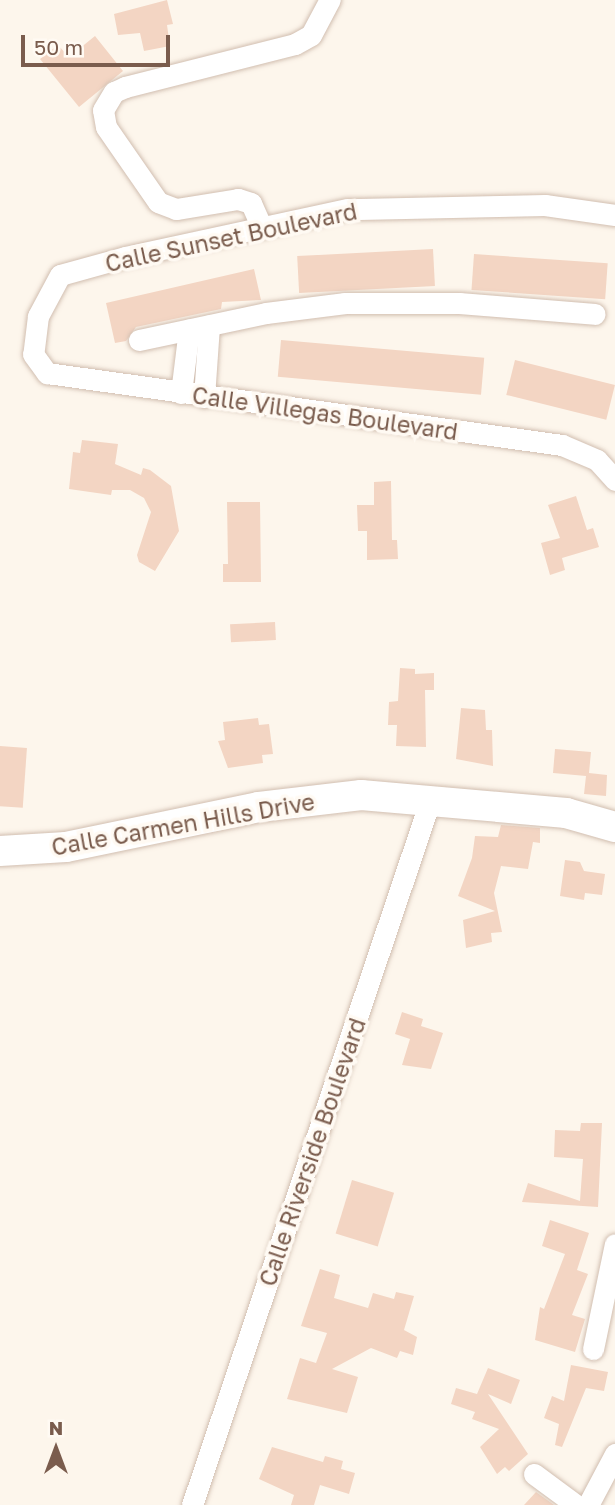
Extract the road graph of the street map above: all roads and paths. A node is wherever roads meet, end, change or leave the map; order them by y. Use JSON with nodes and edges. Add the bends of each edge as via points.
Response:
{"nodes":[{"id":1,"x":330,"y":0,"type":"edge"},
{"id":2,"x":615,"y":215,"type":"edge"},
{"id":3,"x":262,"y":228,"type":"junction"},
{"id":4,"x":595,"y":314,"type":"dead end"},
{"id":5,"x":199,"y":327,"type":"junction"},
{"id":6,"x":139,"y":340,"type":"dead end"},
{"id":7,"x":33,"y":354,"type":"joint"},
{"id":8,"x":181,"y":393,"type":"junction"},
{"id":9,"x":204,"y":397,"type":"junction"},
{"id":10,"x":615,"y":480,"type":"edge"},
{"id":11,"x":431,"y":798,"type":"junction"},
{"id":12,"x":615,"y":827,"type":"edge"},
{"id":13,"x":0,"y":851,"type":"edge"},
{"id":14,"x":615,"y":1244,"type":"edge"},
{"id":15,"x":612,"y":1283,"type":"edge"},
{"id":16,"x":593,"y":1349,"type":"dead end"},
{"id":17,"x":615,"y":1454,"type":"edge"},
{"id":18,"x":534,"y":1474,"type":"dead end"},
{"id":19,"x":192,"y":1505,"type":"edge"},
{"id":20,"x":576,"y":1505,"type":"edge"},
{"id":21,"x":588,"y":1505,"type":"edge"}],
"edges":[{"from":1,"to":3,"type":"street","via":[[311,35],[295,44],[125,87],[114,92],[103,110],[106,127],[158,202],[176,209],[238,199],[251,203]]},
{"from":2,"to":3,"type":"street","name":"Calle Sunset Boulevard","via":[[545,205],[346,208]]},
{"from":3,"to":7,"type":"street","name":"Calle Sunset Boulevard","via":[[60,275],[38,316]]},
{"from":4,"to":5,"type":"street","via":[[459,303],[345,303]]},
{"from":5,"to":6,"type":"street"},
{"from":5,"to":8,"type":"street"},
{"from":5,"to":9,"type":"street"},
{"from":7,"to":8,"type":"street","name":"Calle Villegas Boulevard","via":[[47,373]]},
{"from":8,"to":9,"type":"street","name":"Calle Villegas Boulevard"},
{"from":9,"to":10,"type":"street","name":"Calle Villegas Boulevard","via":[[562,444],[597,460]]},
{"from":11,"to":12,"type":"street","name":"Calle Carmen Hills Drive","via":[[566,813]]},
{"from":11,"to":13,"type":"street","name":"Calle Carmen Hills Drive","via":[[361,795],[259,807],[66,847]]},
{"from":11,"to":19,"type":"street","name":"Calle Riverside Boulevard"},
{"from":14,"to":15,"type":"street"},
{"from":15,"to":16,"type":"street"},
{"from":17,"to":21,"type":"street"},
{"from":18,"to":20,"type":"street"}]}
